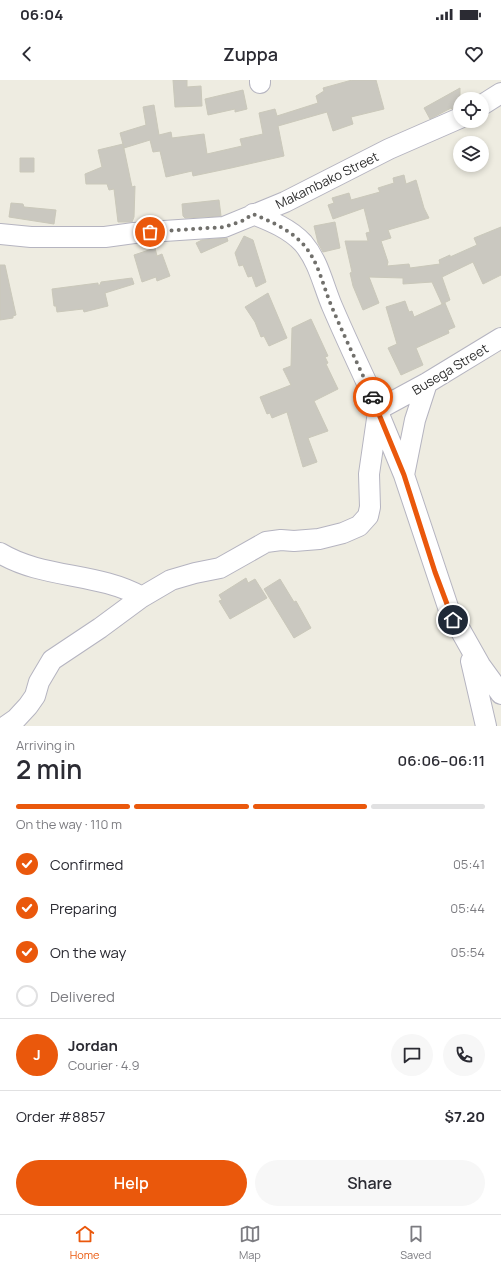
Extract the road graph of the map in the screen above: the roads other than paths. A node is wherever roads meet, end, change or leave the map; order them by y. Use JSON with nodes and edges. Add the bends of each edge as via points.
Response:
{"nodes":[{"id":1,"x":501,"y":93,"type":"edge"},
{"id":2,"x":489,"y":101,"type":"edge"},
{"id":3,"x":453,"y":121,"type":"edge"},
{"id":4,"x":253,"y":214,"type":"junction"},
{"id":5,"x":0,"y":234,"type":"edge"},
{"id":6,"x":501,"y":338,"type":"edge"},
{"id":7,"x":427,"y":383,"type":"junction"},
{"id":8,"x":378,"y":410,"type":"junction"},
{"id":9,"x":404,"y":475,"type":"junction"},
{"id":10,"x":0,"y":553,"type":"edge"},
{"id":11,"x":142,"y":597,"type":"junction"},
{"id":12,"x":467,"y":644,"type":"junction"},
{"id":13,"x":501,"y":694,"type":"edge"},
{"id":14,"x":6,"y":726,"type":"edge"},
{"id":15,"x":486,"y":726,"type":"edge"}],
"edges":[{"from":1,"to":2,"type":"street"},
{"from":3,"to":4,"type":"street","name":"Makambako Street","via":[[389,149],[285,202]]},
{"from":4,"to":5,"type":"street","name":"Makambako Street","via":[[224,227],[105,237],[31,237]]},
{"from":4,"to":8,"type":"street","via":[[286,230],[302,242],[311,254]]},
{"from":6,"to":7,"type":"street","name":"Busega Street"},
{"from":7,"to":8,"type":"street","name":"Busega Street"},
{"from":7,"to":9,"type":"street","via":[[415,420]]},
{"from":8,"to":9,"type":"street"},
{"from":8,"to":11,"type":"street","via":[[369,474],[370,507],[368,516],[359,526],[318,539],[266,542],[220,568],[195,572],[171,580]]},
{"from":9,"to":12,"type":"street","via":[[449,610]]},
{"from":10,"to":11,"type":"street","via":[[28,567],[121,587]]},
{"from":11,"to":14,"type":"street","via":[[52,660],[39,682],[35,696],[16,719]]},
{"from":12,"to":13,"type":"street"},
{"from":12,"to":15,"type":"street"}]}
